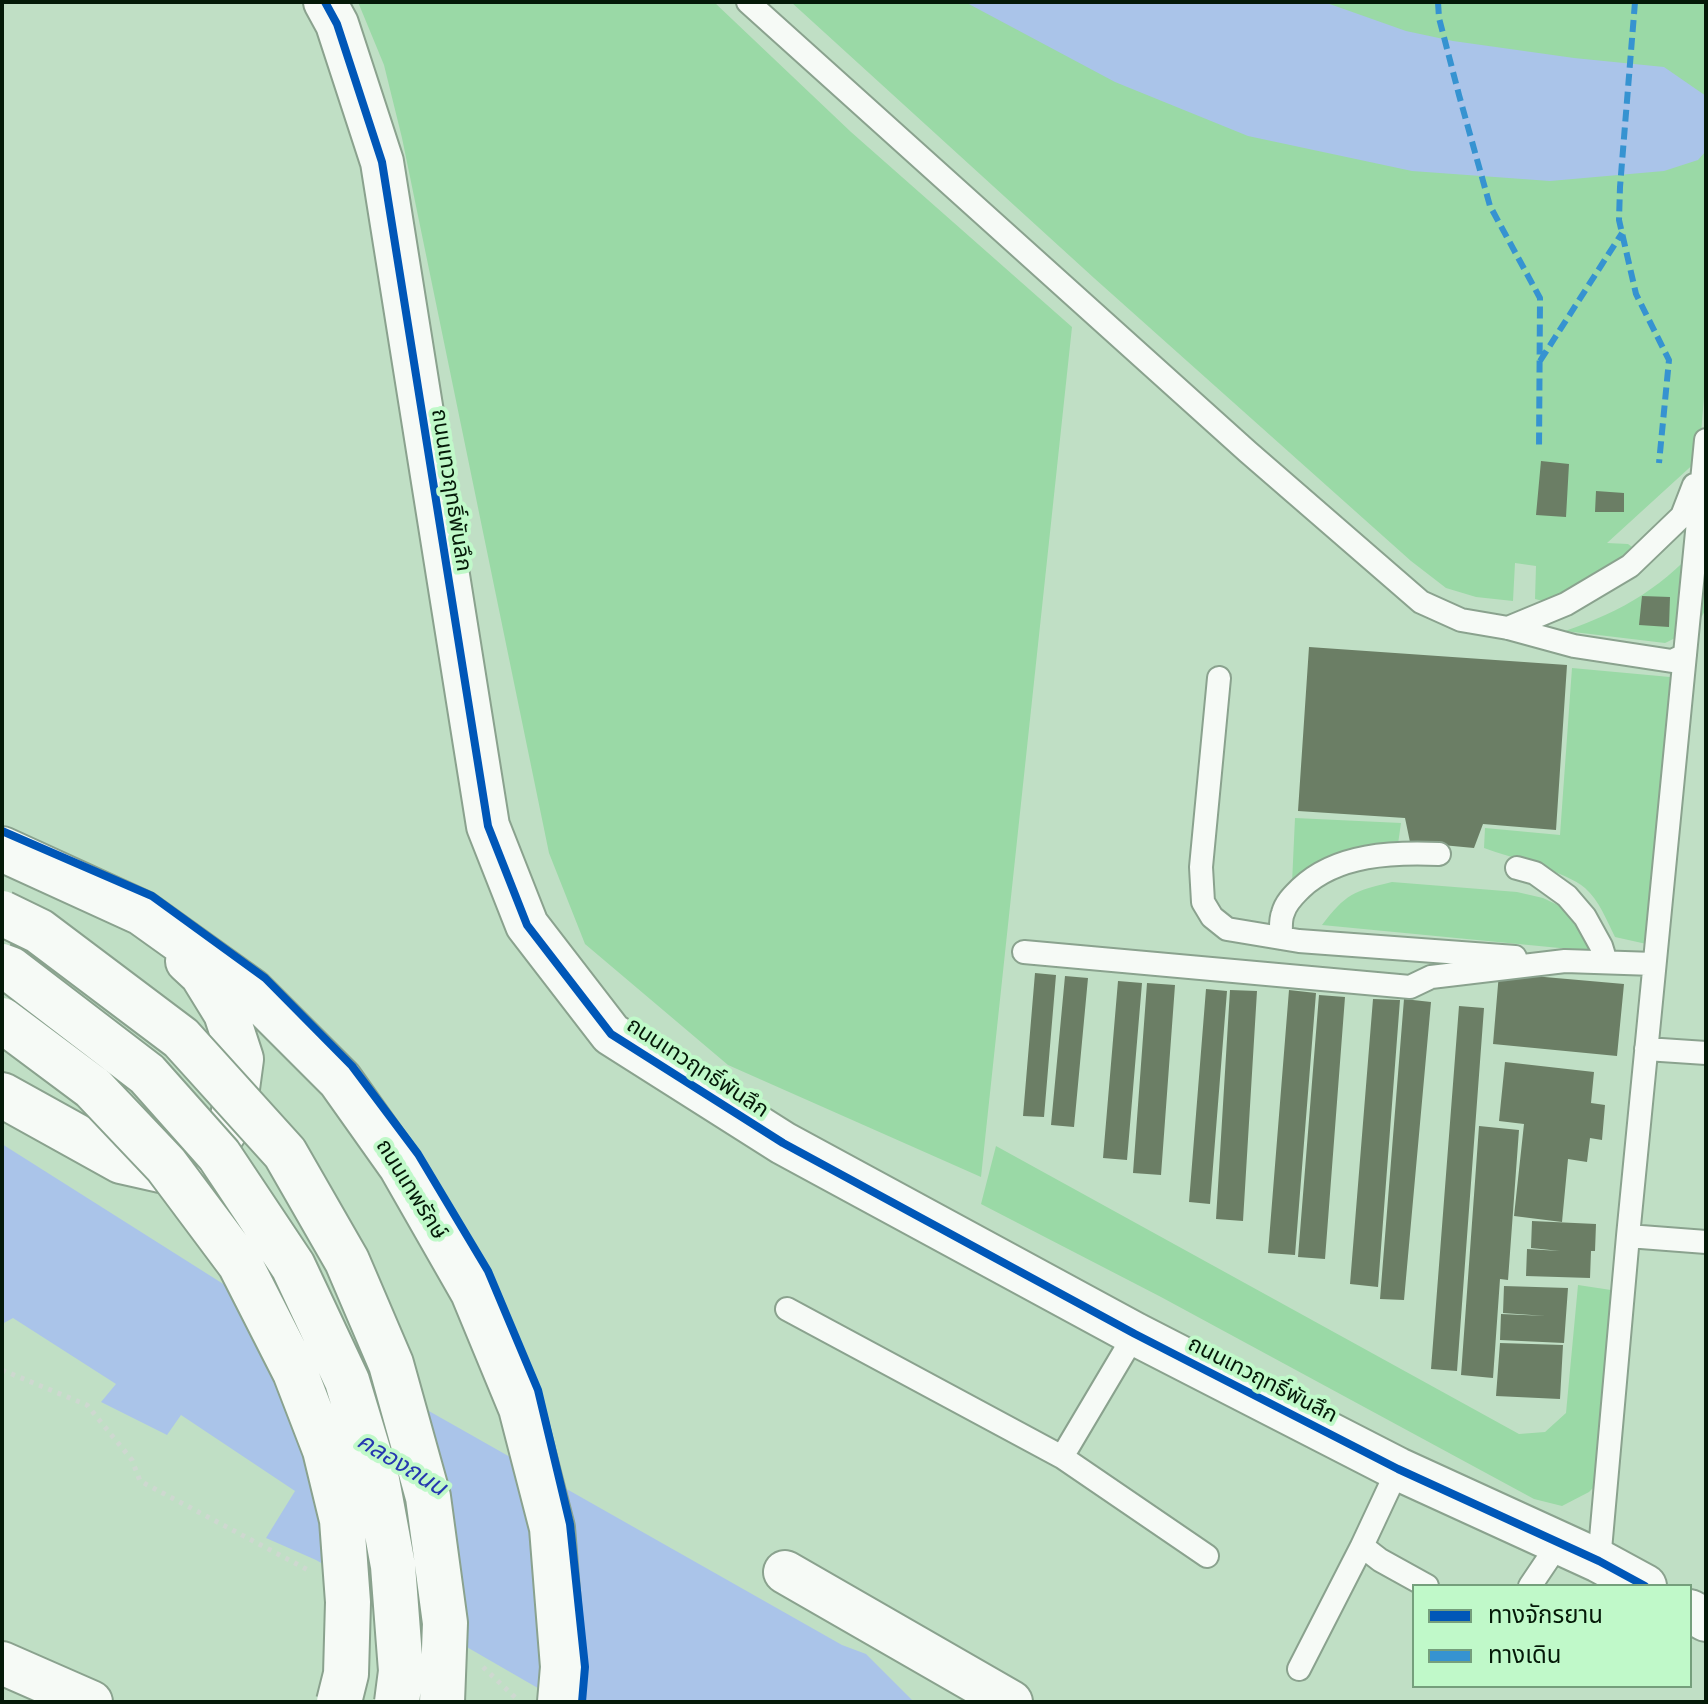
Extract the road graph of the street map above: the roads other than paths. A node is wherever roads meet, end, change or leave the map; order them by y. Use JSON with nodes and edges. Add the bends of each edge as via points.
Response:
{"nodes":[{"id":1,"x":325,"y":2,"type":"edge"},
{"id":2,"x":748,"y":2,"type":"edge"},
{"id":3,"x":1706,"y":443,"type":"edge"},
{"id":4,"x":1508,"y":628,"type":"junction"},
{"id":5,"x":1685,"y":655,"type":"junction"},
{"id":6,"x":1219,"y":678,"type":"dead end"},
{"id":7,"x":2,"y":849,"type":"edge"},
{"id":8,"x":1439,"y":854,"type":"dead end"},
{"id":9,"x":1517,"y":868,"type":"dead end"},
{"id":10,"x":2,"y":913,"type":"edge"},
{"id":11,"x":142,"y":913,"type":"junction"},
{"id":12,"x":1281,"y":938,"type":"junction"},
{"id":13,"x":1024,"y":952,"type":"dead end"},
{"id":14,"x":1565,"y":961,"type":"junction"},
{"id":15,"x":1606,"y":962,"type":"junction"},
{"id":16,"x":1654,"y":964,"type":"junction"},
{"id":17,"x":2,"y":966,"type":"edge"},
{"id":18,"x":2,"y":1020,"type":"edge"},
{"id":19,"x":1646,"y":1049,"type":"junction"},
{"id":20,"x":1706,"y":1053,"type":"edge"},
{"id":21,"x":2,"y":1095,"type":"edge"},
{"id":22,"x":1628,"y":1236,"type":"junction"},
{"id":23,"x":1706,"y":1242,"type":"edge"},
{"id":24,"x":787,"y":1309,"type":"dead end"},
{"id":25,"x":1135,"y":1334,"type":"junction"},
{"id":26,"x":1062,"y":1457,"type":"junction"},
{"id":27,"x":1398,"y":1469,"type":"junction"},
{"id":28,"x":1559,"y":1543,"type":"junction"},
{"id":29,"x":1362,"y":1546,"type":"junction"},
{"id":30,"x":1207,"y":1556,"type":"dead end"},
{"id":31,"x":1599,"y":1561,"type":"junction"},
{"id":32,"x":785,"y":1572,"type":"dead end"},
{"id":33,"x":1423,"y":1584,"type":"edge"},
{"id":34,"x":1531,"y":1584,"type":"edge"},
{"id":35,"x":1641,"y":1584,"type":"edge"},
{"id":36,"x":1299,"y":1669,"type":"dead end"},
{"id":37,"x":5,"y":1672,"type":"edge"},
{"id":38,"x":91,"y":1702,"type":"edge"},
{"id":39,"x":339,"y":1702,"type":"edge"},
{"id":40,"x":397,"y":1702,"type":"edge"},
{"id":41,"x":442,"y":1702,"type":"edge"},
{"id":42,"x":560,"y":1702,"type":"edge"},
{"id":43,"x":1011,"y":1702,"type":"edge"}],
"edges":[{"from":1,"to":25,"type":"street","name":"ถนนเทวฤทธิ์พันลึก","via":[[382,162],[488,826],[527,925],[611,1034],[783,1143]]},
{"from":2,"to":4,"type":"lane","via":[[1421,602],[1461,620]]},
{"from":3,"to":4,"type":"lane","via":[[1682,516],[1630,566],[1566,604]]},
{"from":3,"to":5,"type":"lane"},
{"from":4,"to":5,"type":"lane","via":[[1574,646],[1672,661]]},
{"from":5,"to":16,"type":"lane"},
{"from":6,"to":12,"type":"lane","via":[[1201,867],[1203,902],[1227,929]]},
{"from":7,"to":11,"type":"main road","name":"ถนนเทพรักษ์"},
{"from":8,"to":12,"type":"lane","via":[[1352,860],[1327,869],[1289,900]]},
{"from":9,"to":15,"type":"lane","via":[[1535,873],[1567,896],[1585,917]]},
{"from":10,"to":41,"type":"main road","bridge":true,"via":[[39,931],[181,1038],[285,1153],[347,1261],[391,1364],[428,1497],[445,1623]]},
{"from":11,"to":21,"type":"main road","via":[[202,974],[226,1013],[241,1059],[233,1118],[219,1139],[192,1161],[161,1170],[121,1161]]},
{"from":11,"to":42,"type":"main road","name":"ถนนเทพรักษ์","via":[[251,991],[340,1080],[401,1166],[473,1292],[521,1408],[552,1528],[563,1667]]},
{"from":12,"to":14,"type":"lane"},
{"from":13,"to":14,"type":"lane","via":[[1410,987],[1431,977]]},
{"from":14,"to":15,"type":"lane"},
{"from":15,"to":16,"type":"lane"},
{"from":16,"to":19,"type":"lane"},
{"from":17,"to":40,"type":"main road","bridge":true,"via":[[147,1074],[219,1155],[293,1266],[347,1381],[377,1480],[393,1566],[401,1671]]},
{"from":18,"to":39,"type":"main road","bridge":true,"via":[[93,1088],[166,1165],[240,1264],[295,1372],[325,1450],[342,1520],[348,1602],[346,1674]]},
{"from":19,"to":20,"type":"lane"},
{"from":19,"to":22,"type":"lane"},
{"from":22,"to":23,"type":"lane"},
{"from":22,"to":31,"type":"lane"},
{"from":24,"to":26,"type":"lane"},
{"from":25,"to":26,"type":"lane"},
{"from":25,"to":27,"type":"street","name":"ถนนเทวฤทธิ์พันลึก"},
{"from":26,"to":30,"type":"lane"},
{"from":27,"to":28,"type":"street","name":"ถนนเทวฤทธิ์พันลึก"},
{"from":27,"to":29,"type":"lane"},
{"from":28,"to":31,"type":"street","name":"ถนนเทวฤทธิ์พันลึก"},
{"from":28,"to":34,"type":"lane"},
{"from":29,"to":33,"type":"lane"},
{"from":29,"to":36,"type":"lane"},
{"from":31,"to":35,"type":"street","name":"ถนนเทวฤทธิ์พันลึก"},
{"from":32,"to":43,"type":"street"},
{"from":37,"to":38,"type":"street"}]}
